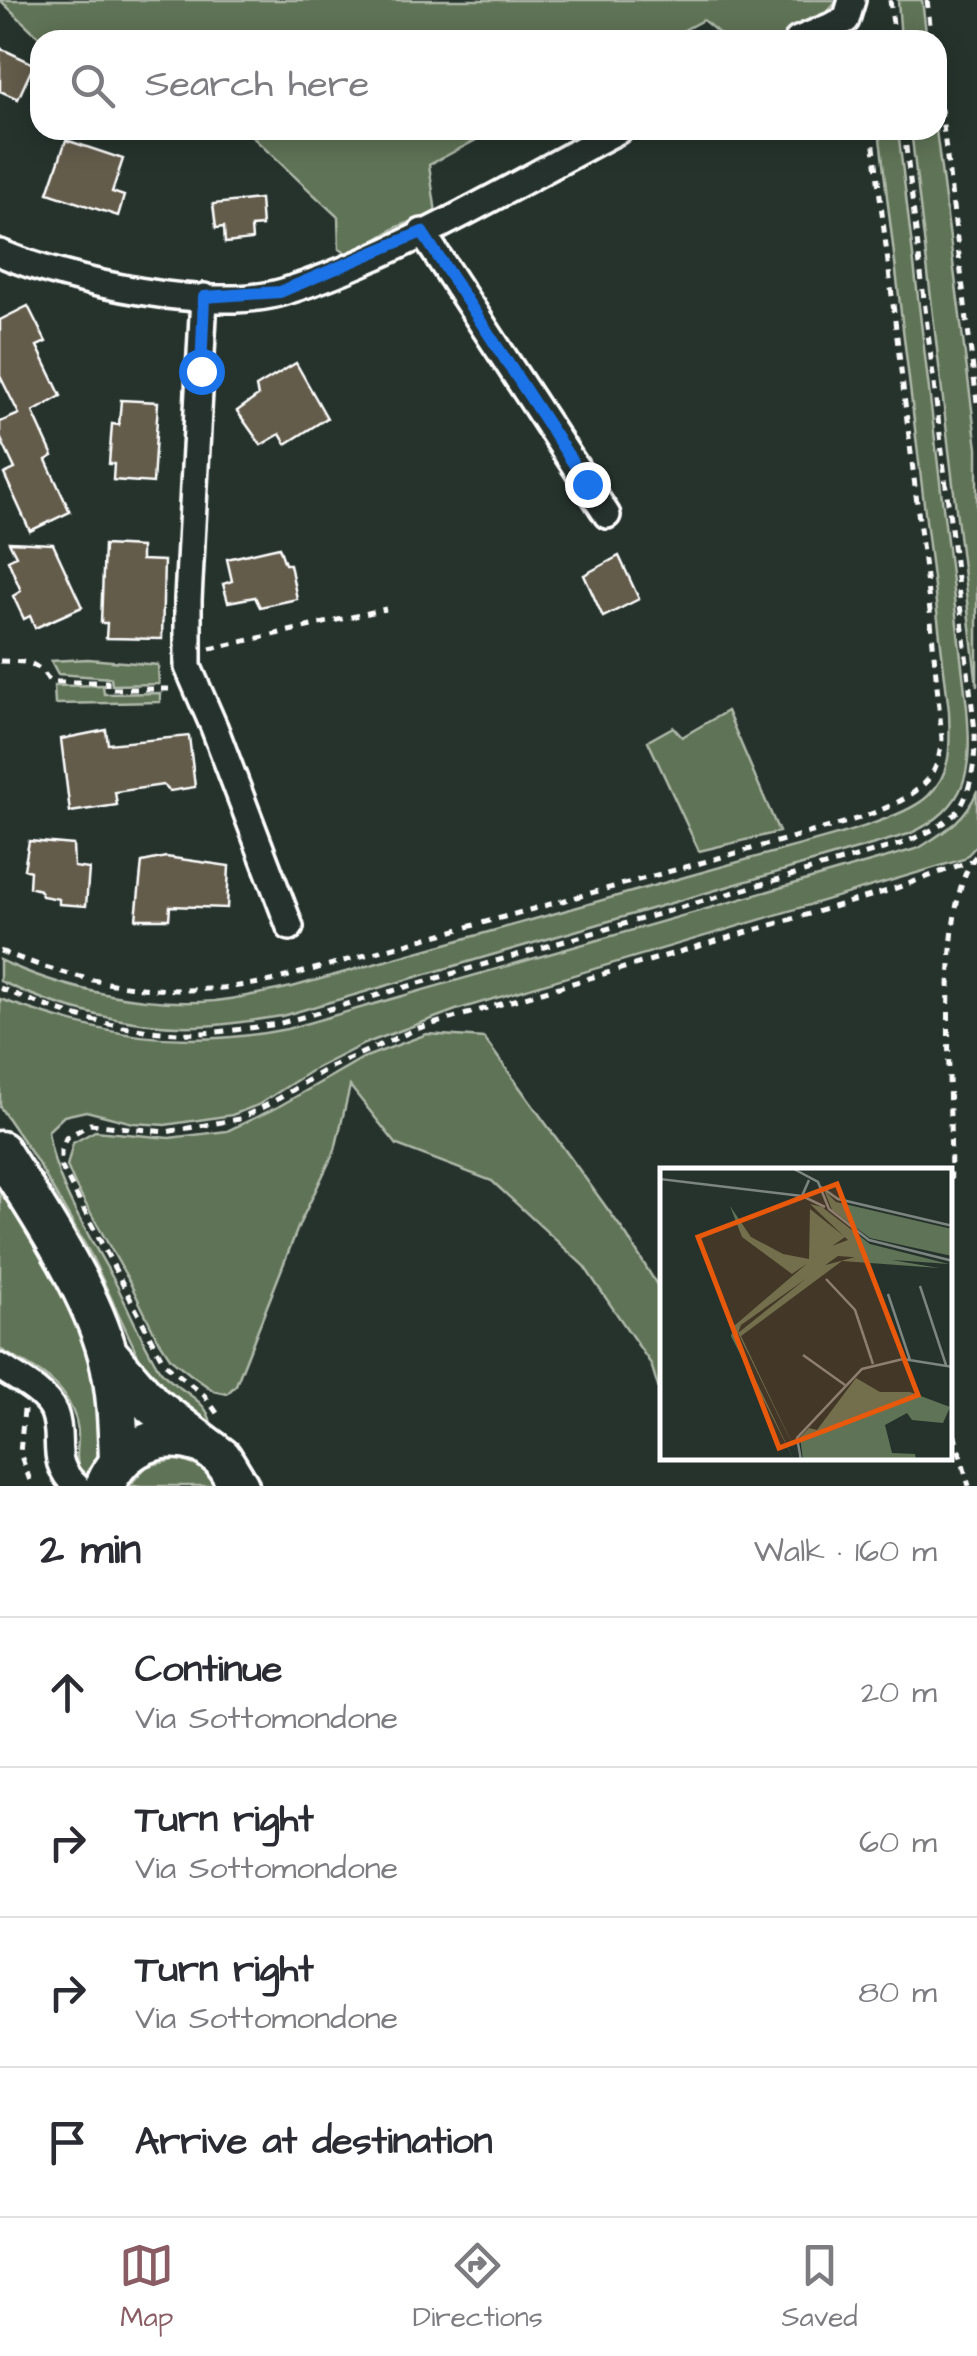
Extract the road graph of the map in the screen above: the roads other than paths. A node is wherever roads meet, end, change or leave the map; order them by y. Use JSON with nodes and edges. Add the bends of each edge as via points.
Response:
{"nodes":[{"id":1,"x":852,"y":0,"type":"edge"},
{"id":2,"x":822,"y":30,"type":"edge"},
{"id":3,"x":599,"y":140,"type":"edge"},
{"id":4,"x":422,"y":232,"type":"junction"},
{"id":5,"x":0,"y":252,"type":"edge"},
{"id":6,"x":204,"y":297,"type":"junction"},
{"id":7,"x":607,"y":515,"type":"dead end"},
{"id":8,"x":290,"y":927,"type":"dead end"},
{"id":9,"x":0,"y":1150,"type":"edge"},
{"id":10,"x":108,"y":1353,"type":"junction"},
{"id":11,"x":0,"y":1367,"type":"edge"},
{"id":12,"x":206,"y":1446,"type":"junction"},
{"id":13,"x":112,"y":1474,"type":"edge"},
{"id":14,"x":76,"y":1486,"type":"edge"},
{"id":15,"x":240,"y":1486,"type":"edge"}],
"edges":[{"from":1,"to":2,"type":"street","via":[[846,20]]},
{"from":3,"to":4,"type":"street"},
{"from":4,"to":6,"type":"street","via":[[280,292]]},
{"from":4,"to":7,"type":"street"},
{"from":5,"to":6,"type":"street","via":[[138,292]]},
{"from":6,"to":8,"type":"street","via":[[187,654]]},
{"from":9,"to":10,"type":"main road","via":[[52,1233]]},
{"from":10,"to":12,"type":"main road","via":[[152,1404]]},
{"from":10,"to":13,"type":"main road","via":[[118,1407]]},
{"from":11,"to":14,"type":"street","via":[[53,1408],[57,1459]]},
{"from":12,"to":13,"type":"main road","via":[[157,1439],[133,1450]]},
{"from":12,"to":15,"type":"main road"}]}
